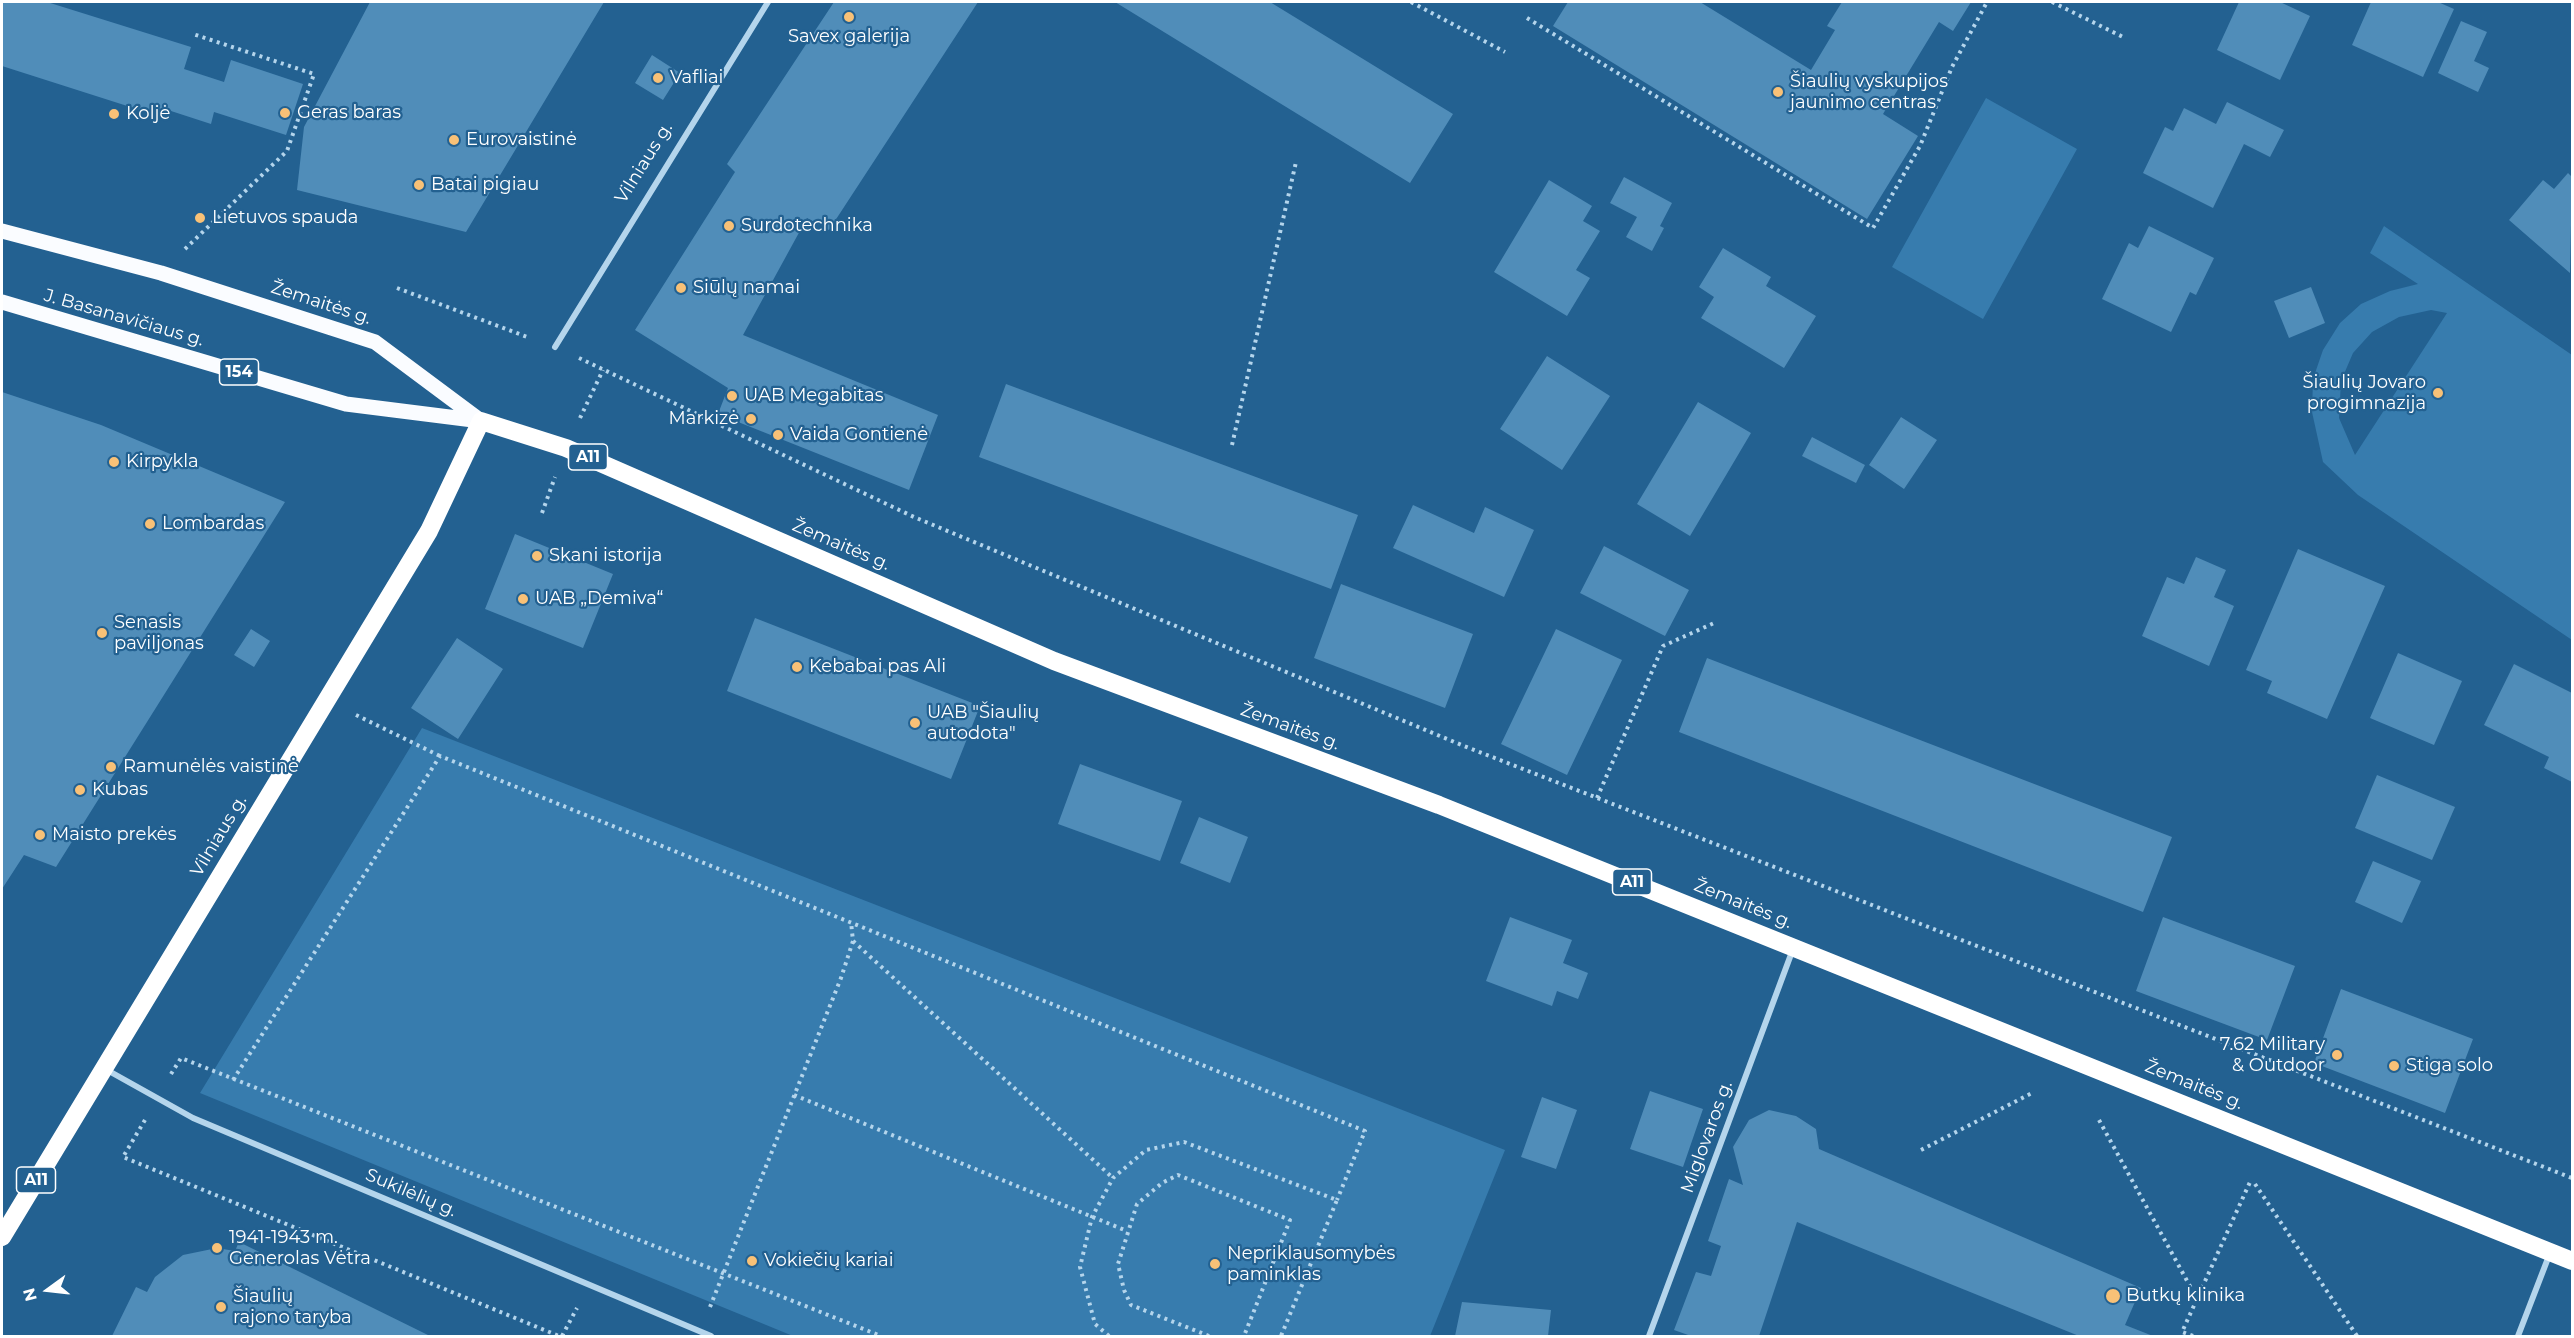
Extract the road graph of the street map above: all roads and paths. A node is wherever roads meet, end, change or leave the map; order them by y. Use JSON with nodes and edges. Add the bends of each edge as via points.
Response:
{"nodes":[{"id":1,"x":768,"y":2,"type":"edge"},
{"id":2,"x":1411,"y":2,"type":"edge"},
{"id":3,"x":1987,"y":2,"type":"edge"},
{"id":4,"x":2052,"y":2,"type":"edge"},
{"id":5,"x":1527,"y":18,"type":"dead end"},
{"id":6,"x":193,"y":34,"type":"dead end"},
{"id":7,"x":2122,"y":37,"type":"dead end"},
{"id":8,"x":1505,"y":52,"type":"dead end"},
{"id":9,"x":1296,"y":162,"type":"dead end"},
{"id":10,"x":2,"y":231,"type":"edge"},
{"id":11,"x":161,"y":273,"type":"junction"},
{"id":12,"x":397,"y":288,"type":"dead end"},
{"id":13,"x":2,"y":302,"type":"edge"},
{"id":14,"x":555,"y":347,"type":"joint"},
{"id":15,"x":481,"y":421,"type":"junction"},
{"id":16,"x":1232,"y":445,"type":"dead end"},
{"id":17,"x":566,"y":448,"type":"junction"},
{"id":18,"x":1714,"y":623,"type":"dead end"},
{"id":19,"x":325,"y":700,"type":"junction"},
{"id":20,"x":440,"y":756,"type":"junction"},
{"id":21,"x":1597,"y":798,"type":"junction"},
{"id":22,"x":851,"y":922,"type":"junction"},
{"id":23,"x":853,"y":941,"type":"junction"},
{"id":24,"x":1793,"y":947,"type":"junction"},
{"id":25,"x":181,"y":1058,"type":"dead end"},
{"id":26,"x":104,"y":1068,"type":"junction"},
{"id":27,"x":233,"y":1080,"type":"junction"},
{"id":28,"x":2032,"y":1093,"type":"dead end"},
{"id":29,"x":794,"y":1095,"type":"junction"},
{"id":30,"x":2098,"y":1120,"type":"dead end"},
{"id":31,"x":1921,"y":1150,"type":"dead end"},
{"id":32,"x":123,"y":1157,"type":"dead end"},
{"id":33,"x":1113,"y":1178,"type":"junction"},
{"id":34,"x":2572,"y":1178,"type":"edge"},
{"id":35,"x":1337,"y":1200,"type":"junction"},
{"id":36,"x":1092,"y":1217,"type":"junction"},
{"id":37,"x":1126,"y":1231,"type":"junction"},
{"id":38,"x":2,"y":1237,"type":"edge"},
{"id":39,"x":2551,"y":1252,"type":"junction"},
{"id":40,"x":2572,"y":1261,"type":"edge"},
{"id":41,"x":725,"y":1274,"type":"junction"},
{"id":42,"x":2197,"y":1299,"type":"junction"},
{"id":43,"x":699,"y":1332,"type":"junction"},
{"id":44,"x":559,"y":1336,"type":"edge"},
{"id":45,"x":711,"y":1336,"type":"edge"},
{"id":46,"x":881,"y":1336,"type":"edge"},
{"id":47,"x":1109,"y":1336,"type":"edge"},
{"id":48,"x":1209,"y":1336,"type":"edge"},
{"id":49,"x":1244,"y":1336,"type":"edge"},
{"id":50,"x":1281,"y":1336,"type":"edge"},
{"id":51,"x":1649,"y":1336,"type":"edge"},
{"id":52,"x":2193,"y":1336,"type":"edge"},
{"id":53,"x":2357,"y":1336,"type":"edge"},
{"id":54,"x":2518,"y":1336,"type":"edge"}],
"edges":[{"from":1,"to":14,"type":"street","name":"Vilniaus g."},
{"from":2,"to":8,"type":"path"},
{"from":3,"to":5,"type":"path","via":[[1952,67],[1920,146],[1874,228]]},
{"from":4,"to":7,"type":"path"},
{"from":6,"to":11,"type":"path","via":[[314,74],[287,151]]},
{"from":9,"to":16,"type":"path"},
{"from":10,"to":11,"type":"main road","name":"Žemaitės g."},
{"from":11,"to":15,"type":"main road","name":"Žemaitės g.","via":[[375,342]]},
{"from":12,"to":14,"type":"path"},
{"from":13,"to":15,"type":"main road","name":"J. Basanavičiaus g.","number":"154","via":[[346,404]]},
{"from":15,"to":17,"type":"highway","name":"Žemaitės g.","number":"A11"},
{"from":15,"to":19,"type":"highway","name":"Vilniaus g.","number":"A11","via":[[429,531]]},
{"from":17,"to":21,"type":"path","via":[[603,370],[914,517]]},
{"from":17,"to":24,"type":"highway","name":"Žemaitės g.","number":"A11","via":[[1054,661],[1439,805]]},
{"from":18,"to":21,"type":"path","via":[[1663,646]]},
{"from":19,"to":20,"type":"path"},
{"from":19,"to":26,"type":"highway","name":"Vilniaus g.","number":"A11"},
{"from":20,"to":22,"type":"path"},
{"from":20,"to":27,"type":"path"},
{"from":21,"to":34,"type":"path"},
{"from":22,"to":23,"type":"path"},
{"from":22,"to":35,"type":"path","via":[[1365,1131]]},
{"from":23,"to":29,"type":"path"},
{"from":23,"to":33,"type":"path"},
{"from":24,"to":39,"type":"highway","name":"Žemaitės g.","number":"A11"},
{"from":24,"to":51,"type":"street","name":"Miglovaros g."},
{"from":25,"to":27,"type":"path"},
{"from":26,"to":38,"type":"highway","name":"Vilniaus g.","number":"A11"},
{"from":26,"to":43,"type":"street","name":"Sukilėlių g.","via":[[193,1118]]},
{"from":27,"to":41,"type":"path"},
{"from":28,"to":31,"type":"path"},
{"from":29,"to":36,"type":"path"},
{"from":29,"to":41,"type":"path"},
{"from":30,"to":42,"type":"path"},
{"from":32,"to":44,"type":"path"},
{"from":33,"to":35,"type":"path","via":[[1146,1150],[1184,1142]]},
{"from":33,"to":36,"type":"path"},
{"from":35,"to":50,"type":"path"},
{"from":36,"to":37,"type":"path"},
{"from":36,"to":47,"type":"path","via":[[1080,1267],[1095,1324]]},
{"from":37,"to":48,"type":"path","via":[[1118,1263],[1131,1305]]},
{"from":37,"to":49,"type":"path","via":[[1137,1203],[1178,1175],[1290,1220]]},
{"from":39,"to":40,"type":"highway","name":"Žemaitės g.","number":"A11"},
{"from":39,"to":54,"type":"street"},
{"from":41,"to":43,"type":"path"},
{"from":41,"to":46,"type":"path"},
{"from":42,"to":52,"type":"path","via":[[2182,1332]]},
{"from":42,"to":53,"type":"path","via":[[2253,1183]]},
{"from":43,"to":45,"type":"street","name":"Sukilėlių g."}]}
